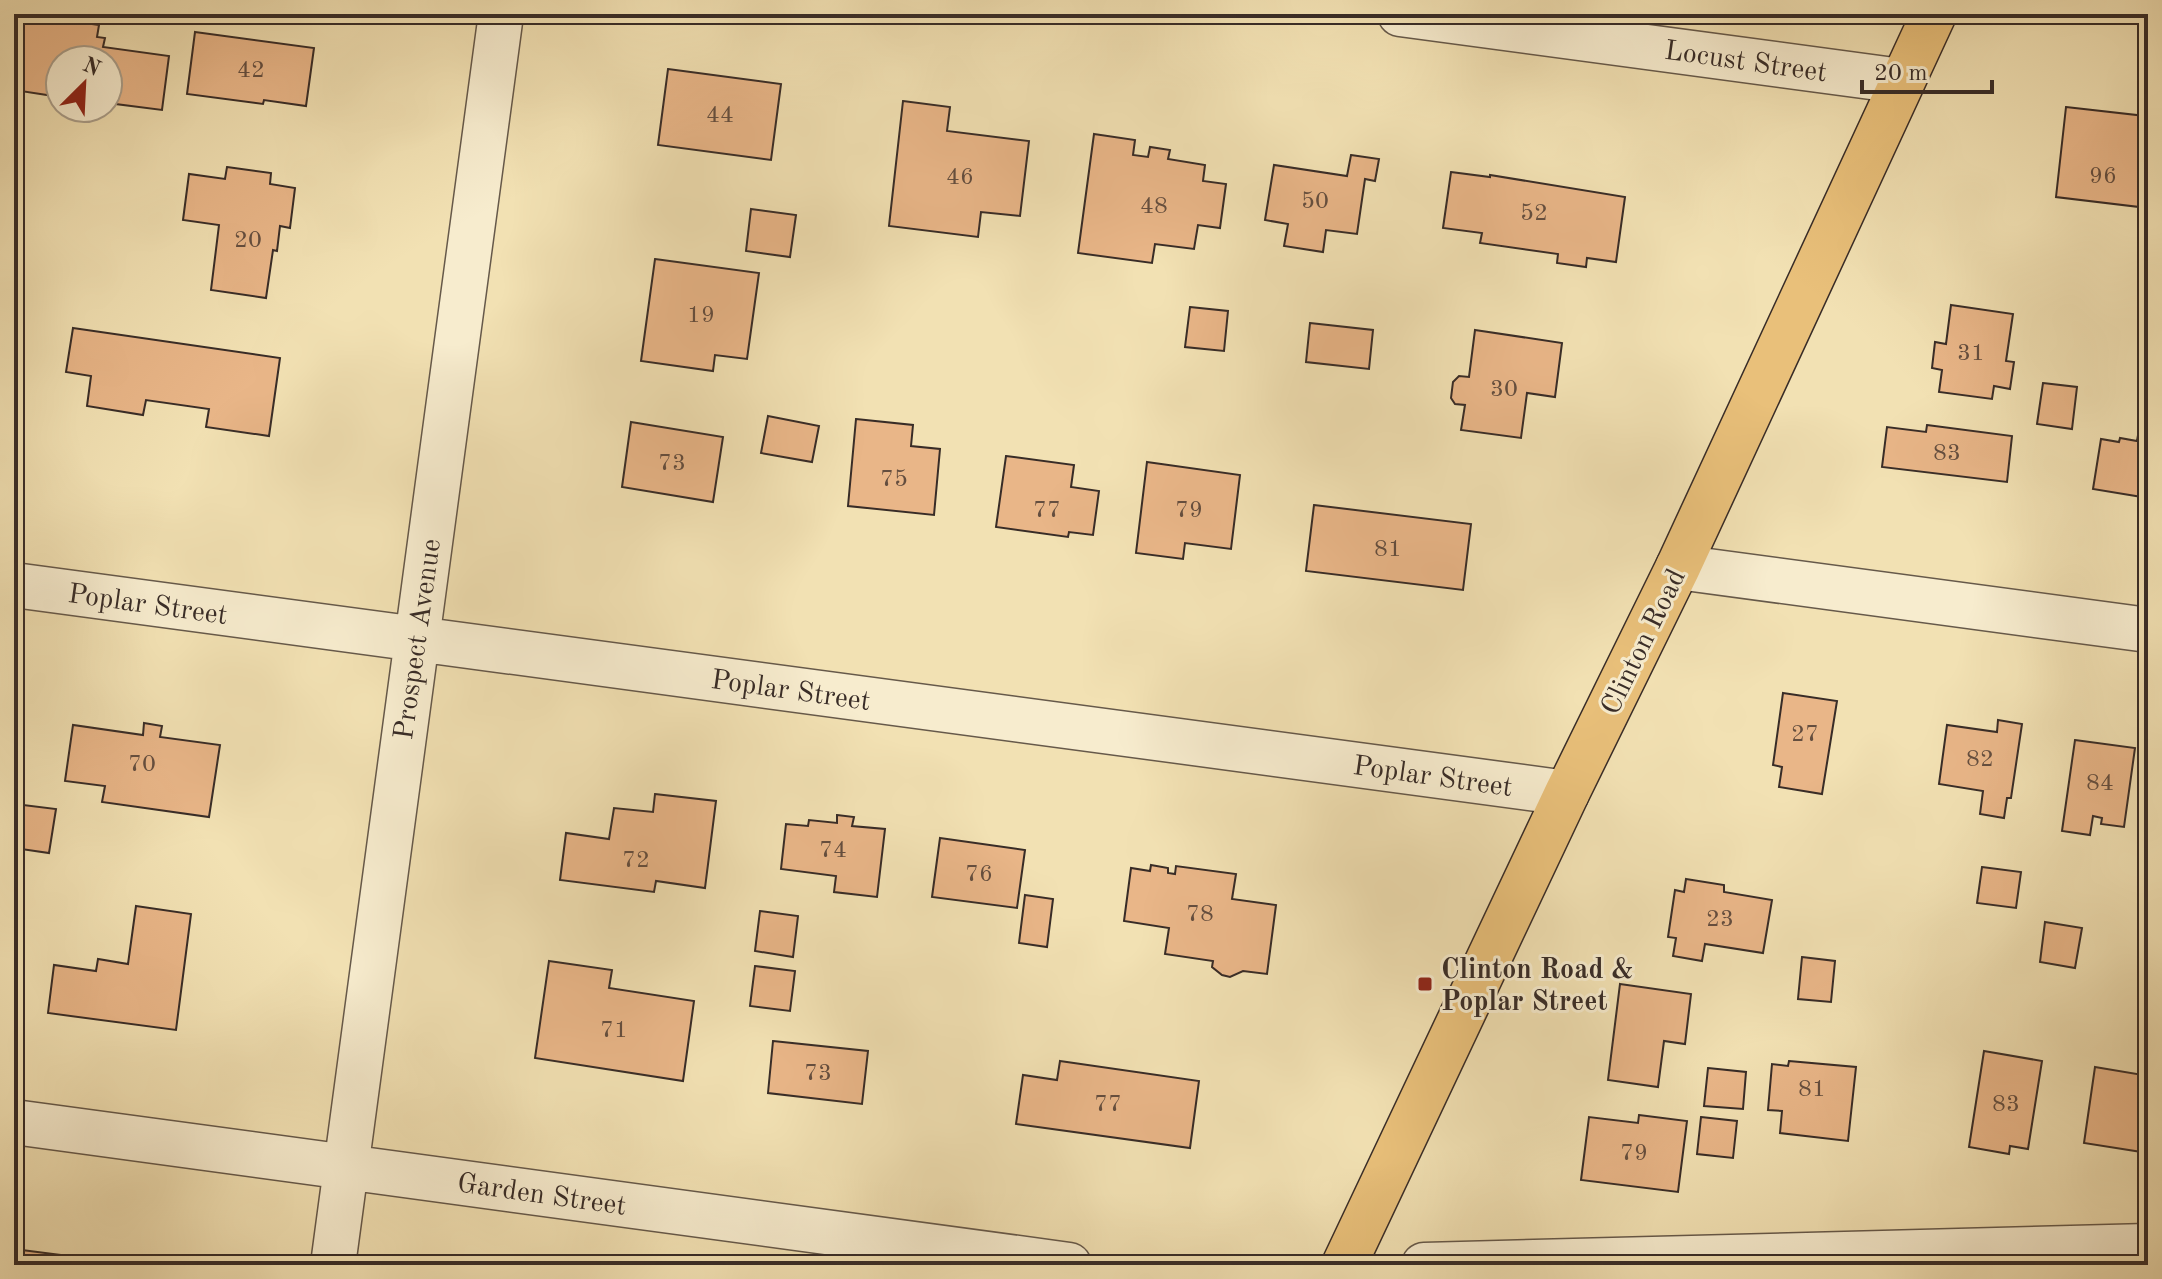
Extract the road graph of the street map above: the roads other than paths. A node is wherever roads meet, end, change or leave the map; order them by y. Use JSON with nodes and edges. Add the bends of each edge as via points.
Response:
{"nodes":[{"id":1,"x":501,"y":14,"type":"edge"},
{"id":2,"x":1400,"y":14,"type":"edge"},
{"id":3,"x":1934,"y":14,"type":"edge"},
{"id":4,"x":1901,"y":81,"type":"junction"},
{"id":5,"x":1678,"y":567,"type":"junction"},
{"id":6,"x":14,"y":585,"type":"edge"},
{"id":7,"x":2148,"y":630,"type":"edge"},
{"id":8,"x":416,"y":639,"type":"junction"},
{"id":9,"x":1567,"y":793,"type":"junction"},
{"id":10,"x":14,"y":1122,"type":"edge"},
{"id":11,"x":346,"y":1167,"type":"junction"},
{"id":12,"x":2148,"y":1246,"type":"edge"},
{"id":13,"x":333,"y":1265,"type":"edge"},
{"id":14,"x":1069,"y":1265,"type":"edge"},
{"id":15,"x":1344,"y":1265,"type":"edge"},
{"id":16,"x":1424,"y":1265,"type":"edge"}],
"edges":[{"from":1,"to":8,"type":"street","name":"Prospect Avenue"},
{"from":2,"to":4,"type":"street","name":"Locust Street"},
{"from":3,"to":4,"type":"main road","name":"Clinton Road"},
{"from":4,"to":5,"type":"main road","name":"Clinton Road"},
{"from":5,"to":7,"type":"street"},
{"from":5,"to":9,"type":"main road","name":"Clinton Road"},
{"from":6,"to":8,"type":"street","name":"Poplar Street"},
{"from":8,"to":9,"type":"street","name":"Poplar Street"},
{"from":8,"to":11,"type":"street","name":"Prospect Avenue"},
{"from":9,"to":15,"type":"main road","name":"Clinton Road"},
{"from":10,"to":11,"type":"street","name":"Garden Street"},
{"from":11,"to":13,"type":"street","name":"Prospect Avenue"},
{"from":11,"to":14,"type":"street","name":"Garden Street"},
{"from":12,"to":16,"type":"street"}]}
